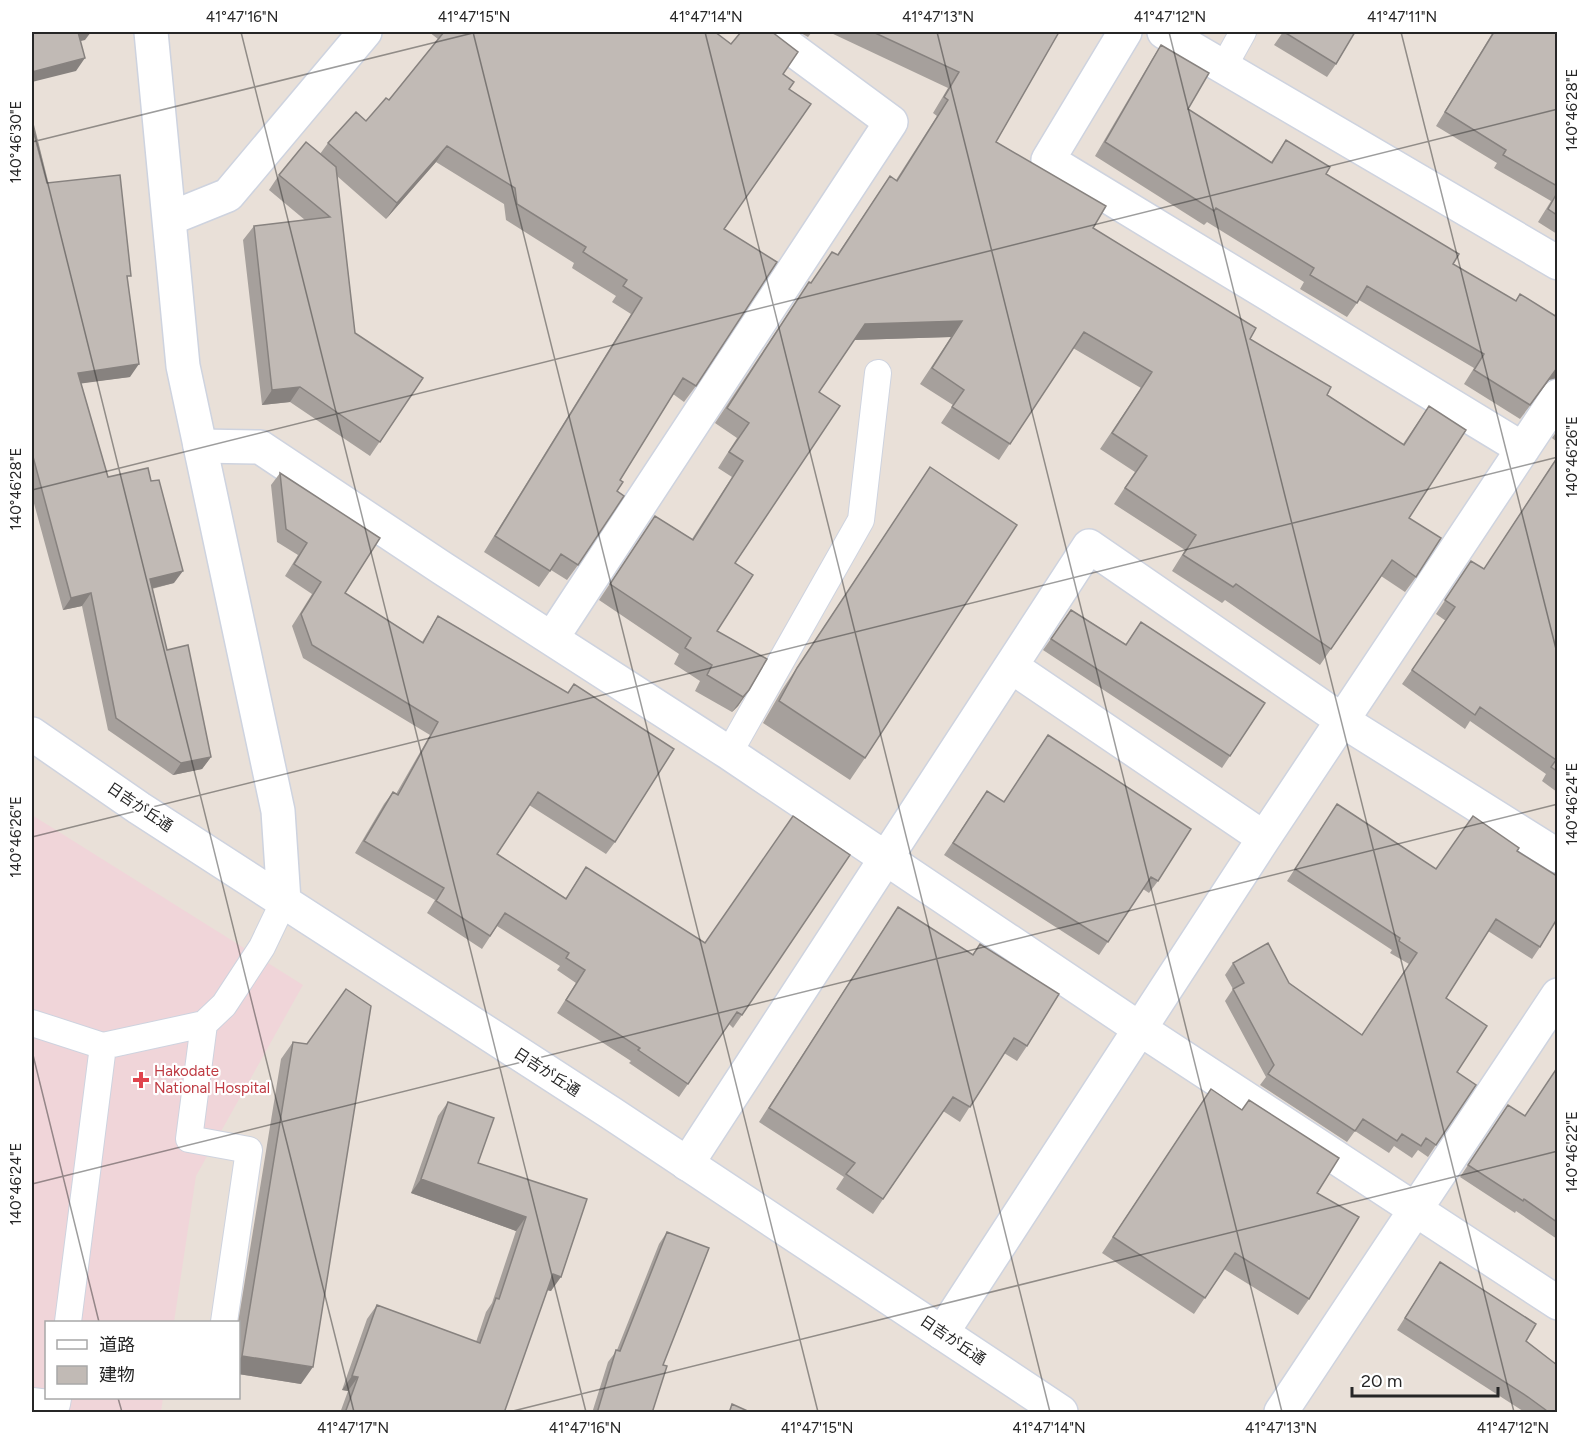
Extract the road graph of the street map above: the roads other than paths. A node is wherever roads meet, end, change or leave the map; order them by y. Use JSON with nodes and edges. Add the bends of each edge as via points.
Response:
{"nodes":[{"id":1,"x":151,"y":32,"type":"edge"},
{"id":2,"x":365,"y":32,"type":"edge"},
{"id":3,"x":769,"y":32,"type":"edge"},
{"id":4,"x":1125,"y":32,"type":"edge"},
{"id":5,"x":1164,"y":32,"type":"edge"},
{"id":6,"x":1243,"y":32,"type":"edge"},
{"id":7,"x":1224,"y":66,"type":"junction"},
{"id":8,"x":171,"y":218,"type":"junction"},
{"id":9,"x":1557,"y":263,"type":"edge"},
{"id":10,"x":879,"y":373,"type":"dead end"},
{"id":11,"x":1557,"y":396,"type":"edge"},
{"id":12,"x":200,"y":446,"type":"junction"},
{"id":13,"x":1523,"y":449,"type":"junction"},
{"id":14,"x":552,"y":638,"type":"junction"},
{"id":15,"x":1012,"y":667,"type":"junction"},
{"id":16,"x":1343,"y":721,"type":"junction"},
{"id":17,"x":32,"y":734,"type":"edge"},
{"id":18,"x":729,"y":753,"type":"junction"},
{"id":19,"x":1264,"y":838,"type":"junction"},
{"id":20,"x":1557,"y":856,"type":"edge"},
{"id":21,"x":886,"y":858,"type":"junction"},
{"id":22,"x":284,"y":901,"type":"junction"},
{"id":23,"x":1557,"y":995,"type":"edge"},
{"id":24,"x":32,"y":1024,"type":"edge"},
{"id":25,"x":204,"y":1024,"type":"junction"},
{"id":26,"x":1140,"y":1029,"type":"junction"},
{"id":27,"x":103,"y":1046,"type":"junction"},
{"id":28,"x":687,"y":1164,"type":"junction"},
{"id":29,"x":1416,"y":1209,"type":"junction"},
{"id":30,"x":1557,"y":1303,"type":"edge"},
{"id":31,"x":68,"y":1321,"type":"edge"},
{"id":32,"x":224,"y":1321,"type":"edge"},
{"id":33,"x":942,"y":1333,"type":"junction"},
{"id":34,"x":58,"y":1399,"type":"edge"},
{"id":35,"x":32,"y":1401,"type":"edge"},
{"id":36,"x":1061,"y":1413,"type":"edge"},
{"id":37,"x":1281,"y":1413,"type":"edge"}],
"edges":[{"from":1,"to":8,"type":"street"},
{"from":2,"to":8,"type":"street","via":[[228,195]]},
{"from":3,"to":14,"type":"street","via":[[891,122]]},
{"from":4,"to":13,"type":"street","via":[[1048,160]]},
{"from":5,"to":7,"type":"street"},
{"from":6,"to":7,"type":"lane"},
{"from":7,"to":9,"type":"street"},
{"from":8,"to":12,"type":"street","via":[[183,366]]},
{"from":10,"to":18,"type":"lane","via":[[861,520]]},
{"from":11,"to":13,"type":"street"},
{"from":12,"to":14,"type":"street","via":[[260,447]]},
{"from":12,"to":22,"type":"street","via":[[278,811]]},
{"from":13,"to":16,"type":"street"},
{"from":14,"to":18,"type":"street"},
{"from":15,"to":16,"type":"street","via":[[1089,546]]},
{"from":15,"to":19,"type":"street"},
{"from":15,"to":21,"type":"street"},
{"from":16,"to":19,"type":"street"},
{"from":16,"to":20,"type":"street"},
{"from":17,"to":22,"type":"street","name":"日吉が丘通"},
{"from":18,"to":21,"type":"street"},
{"from":19,"to":26,"type":"street"},
{"from":21,"to":26,"type":"street"},
{"from":21,"to":28,"type":"street"},
{"from":22,"to":25,"type":"lane","via":[[261,947],[224,1005]]},
{"from":22,"to":28,"type":"street","name":"日吉が丘通"},
{"from":23,"to":29,"type":"street"},
{"from":24,"to":27,"type":"lane"},
{"from":25,"to":27,"type":"lane"},
{"from":25,"to":32,"type":"lane","via":[[189,1139],[249,1150]]},
{"from":26,"to":29,"type":"street"},
{"from":26,"to":33,"type":"street"},
{"from":27,"to":31,"type":"lane"},
{"from":28,"to":33,"type":"street","name":"日吉が丘通"},
{"from":29,"to":30,"type":"street"},
{"from":29,"to":37,"type":"street"},
{"from":33,"to":36,"type":"street","name":"日吉が丘通"},
{"from":34,"to":35,"type":"lane","via":[[57,1404]]}]}
